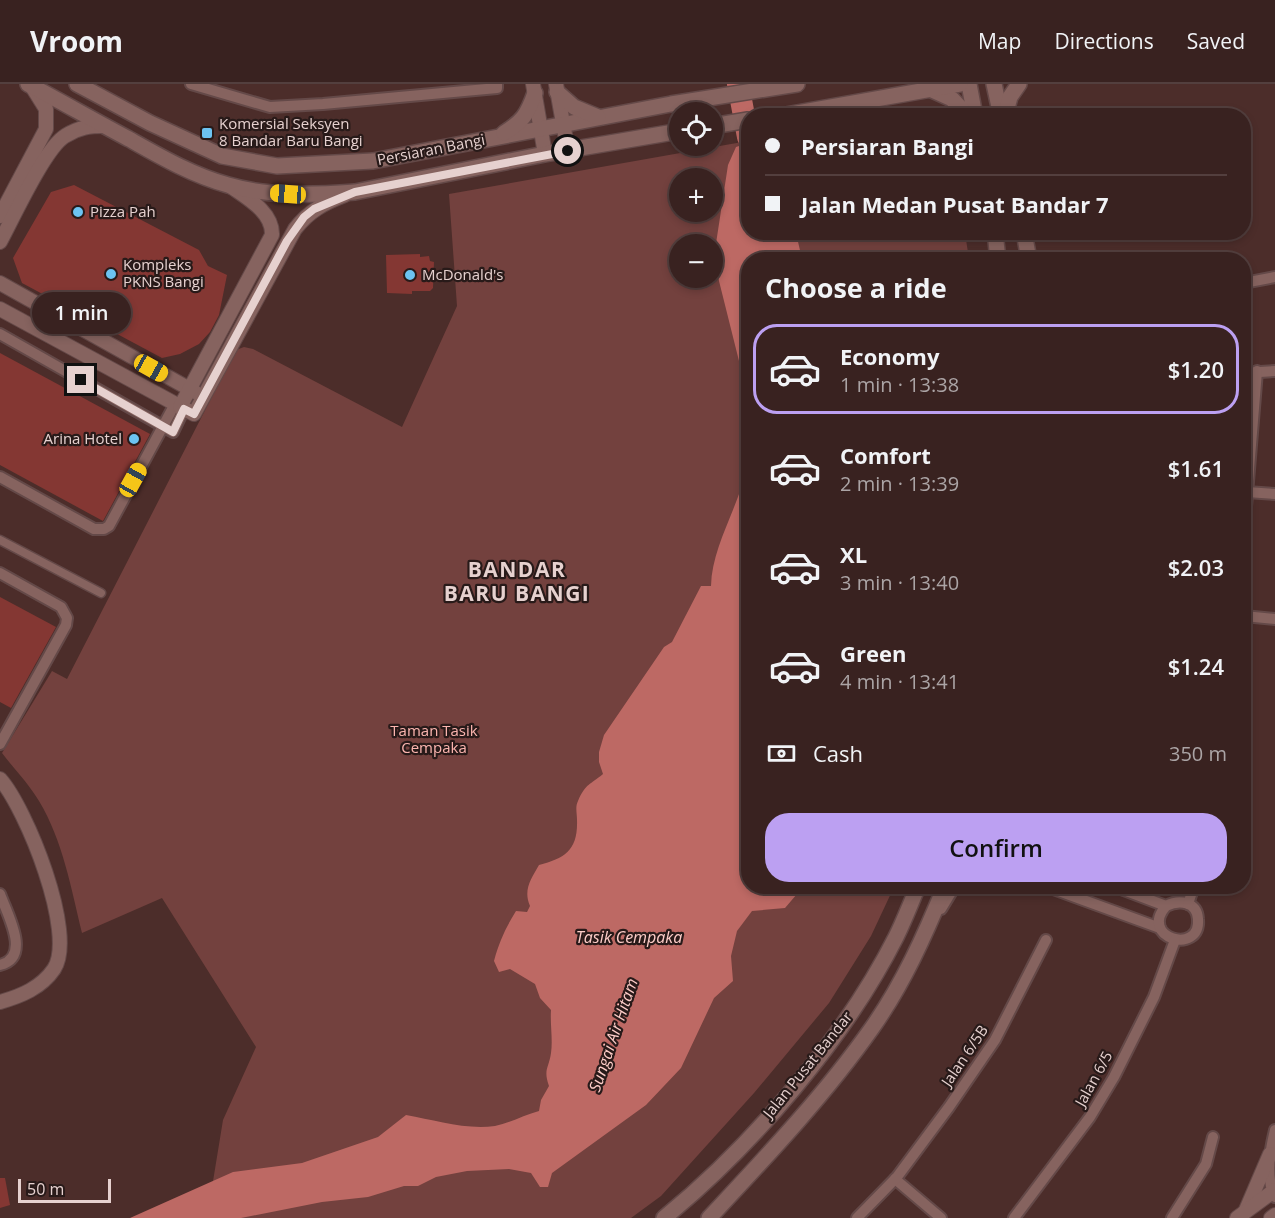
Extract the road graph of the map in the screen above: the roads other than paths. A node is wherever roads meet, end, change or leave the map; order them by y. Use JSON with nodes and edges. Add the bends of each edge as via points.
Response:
{"nodes":[{"id":1,"x":77,"y":84,"type":"edge"},
{"id":2,"x":191,"y":84,"type":"edge"},
{"id":3,"x":497,"y":84,"type":"edge"},
{"id":4,"x":797,"y":84,"type":"edge"},
{"id":5,"x":960,"y":84,"type":"edge"},
{"id":6,"x":969,"y":84,"type":"edge"},
{"id":7,"x":994,"y":84,"type":"edge"},
{"id":8,"x":1019,"y":84,"type":"edge"},
{"id":9,"x":30,"y":85,"type":"edge"},
{"id":10,"x":556,"y":88,"type":"edge"},
{"id":11,"x":534,"y":89,"type":"edge"},
{"id":12,"x":930,"y":90,"type":"junction"},
{"id":13,"x":823,"y":108,"type":"edge"},
{"id":14,"x":960,"y":108,"type":"edge"},
{"id":15,"x":974,"y":108,"type":"edge"},
{"id":16,"x":1001,"y":108,"type":"edge"},
{"id":17,"x":1006,"y":108,"type":"edge"},
{"id":18,"x":601,"y":117,"type":"junction"},
{"id":19,"x":741,"y":121,"type":"edge"},
{"id":20,"x":723,"y":124,"type":"edge"},
{"id":21,"x":564,"y":125,"type":"junction"},
{"id":22,"x":105,"y":126,"type":"junction"},
{"id":23,"x":541,"y":129,"type":"junction"},
{"id":24,"x":669,"y":133,"type":"edge"},
{"id":25,"x":496,"y":138,"type":"junction"},
{"id":26,"x":568,"y":151,"type":"junction"},
{"id":27,"x":545,"y":154,"type":"junction"},
{"id":28,"x":230,"y":186,"type":"junction"},
{"id":29,"x":355,"y":192,"type":"junction"},
{"id":30,"x":0,"y":216,"type":"edge"},
{"id":31,"x":272,"y":235,"type":"junction"},
{"id":32,"x":287,"y":241,"type":"junction"},
{"id":33,"x":0,"y":242,"type":"edge"},
{"id":34,"x":1275,"y":277,"type":"edge"},
{"id":35,"x":1251,"y":282,"type":"edge"},
{"id":36,"x":0,"y":284,"type":"edge"},
{"id":37,"x":0,"y":309,"type":"edge"},
{"id":38,"x":0,"y":334,"type":"edge"},
{"id":39,"x":1257,"y":371,"type":"junction"},
{"id":40,"x":1275,"y":371,"type":"edge"},
{"id":41,"x":1251,"y":372,"type":"edge"},
{"id":42,"x":189,"y":389,"type":"junction"},
{"id":43,"x":203,"y":397,"type":"junction"},
{"id":44,"x":180,"y":406,"type":"junction"},
{"id":45,"x":162,"y":427,"type":"junction"},
{"id":46,"x":1251,"y":444,"type":"edge"},
{"id":47,"x":0,"y":477,"type":"edge"},
{"id":48,"x":1251,"y":492,"type":"edge"},
{"id":49,"x":1275,"y":494,"type":"edge"},
{"id":50,"x":0,"y":540,"type":"edge"},
{"id":51,"x":0,"y":573,"type":"edge"},
{"id":52,"x":101,"y":593,"type":"dead end"},
{"id":53,"x":1251,"y":617,"type":"edge"},
{"id":54,"x":1275,"y":619,"type":"edge"},
{"id":55,"x":0,"y":719,"type":"edge"},
{"id":56,"x":10,"y":724,"type":"junction"},
{"id":57,"x":0,"y":744,"type":"edge"},
{"id":58,"x":0,"y":779,"type":"edge"},
{"id":59,"x":0,"y":894,"type":"edge"},
{"id":60,"x":915,"y":894,"type":"edge"},
{"id":61,"x":942,"y":894,"type":"edge"},
{"id":62,"x":950,"y":894,"type":"edge"},
{"id":63,"x":1067,"y":894,"type":"edge"},
{"id":64,"x":1135,"y":894,"type":"edge"},
{"id":65,"x":1191,"y":894,"type":"edge"},
{"id":66,"x":1188,"y":904,"type":"junction"},
{"id":67,"x":1167,"y":906,"type":"junction"},
{"id":68,"x":1160,"y":928,"type":"junction"},
{"id":69,"x":1046,"y":940,"type":"dead end"},
{"id":70,"x":1175,"y":940,"type":"junction"},
{"id":71,"x":920,"y":947,"type":"junction"},
{"id":72,"x":0,"y":965,"type":"edge"},
{"id":73,"x":0,"y":1002,"type":"edge"},
{"id":74,"x":1275,"y":1130,"type":"edge"},
{"id":75,"x":1213,"y":1137,"type":"dead end"},
{"id":76,"x":1272,"y":1152,"type":"edge"},
{"id":77,"x":895,"y":1179,"type":"junction"},
{"id":78,"x":1274,"y":1193,"type":"edge"},
{"id":79,"x":1241,"y":1214,"type":"edge"},
{"id":80,"x":1275,"y":1215,"type":"edge"},
{"id":81,"x":664,"y":1218,"type":"edge"},
{"id":82,"x":709,"y":1218,"type":"edge"},
{"id":83,"x":856,"y":1218,"type":"edge"},
{"id":84,"x":941,"y":1218,"type":"edge"},
{"id":85,"x":1014,"y":1218,"type":"edge"},
{"id":86,"x":1172,"y":1218,"type":"edge"},
{"id":87,"x":1271,"y":1218,"type":"edge"}],
"edges":[{"from":1,"to":25,"type":"main road","name":"Persiaran Bangi","via":[[222,156],[278,166],[373,161]]},
{"from":2,"to":3,"type":"street","via":[[270,107],[497,88]]},
{"from":4,"to":18,"type":"main road","name":"Persiaran Bangi"},
{"from":5,"to":12,"type":"main road"},
{"from":6,"to":15,"type":"main road"},
{"from":7,"to":16,"type":"main road"},
{"from":8,"to":17,"type":"main road"},
{"from":9,"to":22,"type":"main road","name":"Persiaran Bangi"},
{"from":9,"to":30,"type":"street","via":[[46,109],[46,129]]},
{"from":10,"to":18,"type":"main road","via":[[574,107]]},
{"from":10,"to":21,"type":"street"},
{"from":11,"to":23,"type":"street"},
{"from":11,"to":25,"type":"main road","via":[[523,120]]},
{"from":12,"to":13,"type":"main road"},
{"from":12,"to":14,"type":"main road","via":[[952,99]]},
{"from":18,"to":21,"type":"main road","name":"Persiaran Bangi"},
{"from":19,"to":20,"type":"main road"},
{"from":21,"to":23,"type":"main road","name":"Persiaran Bangi"},
{"from":21,"to":26,"type":"street"},
{"from":22,"to":28,"type":"main road","name":"Persiaran Bangi","via":[[189,172]]},
{"from":22,"to":33,"type":"street","via":[[85,126],[63,137],[46,158]]},
{"from":23,"to":25,"type":"main road","name":"Persiaran Bangi"},
{"from":23,"to":27,"type":"street"},
{"from":24,"to":26,"type":"main road","name":"Persiaran Bangi"},
{"from":26,"to":27,"type":"main road","name":"Persiaran Bangi"},
{"from":27,"to":29,"type":"main road","name":"Persiaran Bangi"},
{"from":28,"to":29,"type":"main road","name":"Persiaran Bangi","via":[[288,194]]},
{"from":28,"to":31,"type":"street","via":[[269,219]]},
{"from":29,"to":32,"type":"street","via":[[314,209]]},
{"from":31,"to":32,"type":"street"},
{"from":31,"to":42,"type":"street"},
{"from":32,"to":43,"type":"street"},
{"from":34,"to":35,"type":"street"},
{"from":36,"to":42,"type":"street"},
{"from":37,"to":44,"type":"street"},
{"from":38,"to":45,"type":"street"},
{"from":39,"to":40,"type":"street"},
{"from":39,"to":41,"type":"street"},
{"from":39,"to":46,"type":"street"},
{"from":42,"to":43,"type":"street"},
{"from":42,"to":44,"type":"street"},
{"from":43,"to":44,"type":"street","via":[[194,414]]},
{"from":44,"to":45,"type":"street","via":[[173,432]]},
{"from":45,"to":47,"type":"street","via":[[104,530],[94,529]]},
{"from":48,"to":49,"type":"street"},
{"from":50,"to":52,"type":"street"},
{"from":51,"to":56,"type":"street","via":[[62,607],[67,618]]},
{"from":53,"to":54,"type":"street"},
{"from":55,"to":56,"type":"street"},
{"from":56,"to":57,"type":"street"},
{"from":58,"to":73,"type":"street","via":[[18,806],[42,863],[60,944],[55,967],[42,984]]},
{"from":59,"to":72,"type":"street","via":[[16,938],[15,957]]},
{"from":60,"to":81,"type":"main road","name":"Jalan Pusat Bandar","via":[[897,936],[834,1038],[700,1189]]},
{"from":61,"to":71,"type":"main road","name":"Jalan Pusat Bandar"},
{"from":62,"to":71,"type":"street"},
{"from":63,"to":68,"type":"street"},
{"from":64,"to":67,"type":"street"},
{"from":65,"to":66,"type":"street"},
{"from":66,"to":67,"type":"street","via":[[1175,902]]},
{"from":66,"to":70,"type":"street","via":[[1196,910],[1197,929],[1189,938]]},
{"from":67,"to":68,"type":"street","via":[[1159,920]]},
{"from":68,"to":70,"type":"street"},
{"from":69,"to":77,"type":"street","name":"Jalan 6/5B","via":[[995,1040]]},
{"from":70,"to":85,"type":"street","name":"Jalan 6/5","via":[[1154,997],[1114,1077],[1090,1117]]},
{"from":71,"to":82,"type":"main road","name":"Jalan Pusat Bandar","via":[[873,1026],[835,1077]]},
{"from":74,"to":76,"type":"street"},
{"from":75,"to":86,"type":"street","via":[[1206,1164]]},
{"from":76,"to":78,"type":"street"},
{"from":76,"to":79,"type":"street"},
{"from":77,"to":83,"type":"street","name":"Jalan 6/5B"},
{"from":77,"to":84,"type":"street"},
{"from":78,"to":79,"type":"street"},
{"from":80,"to":87,"type":"street"}]}
